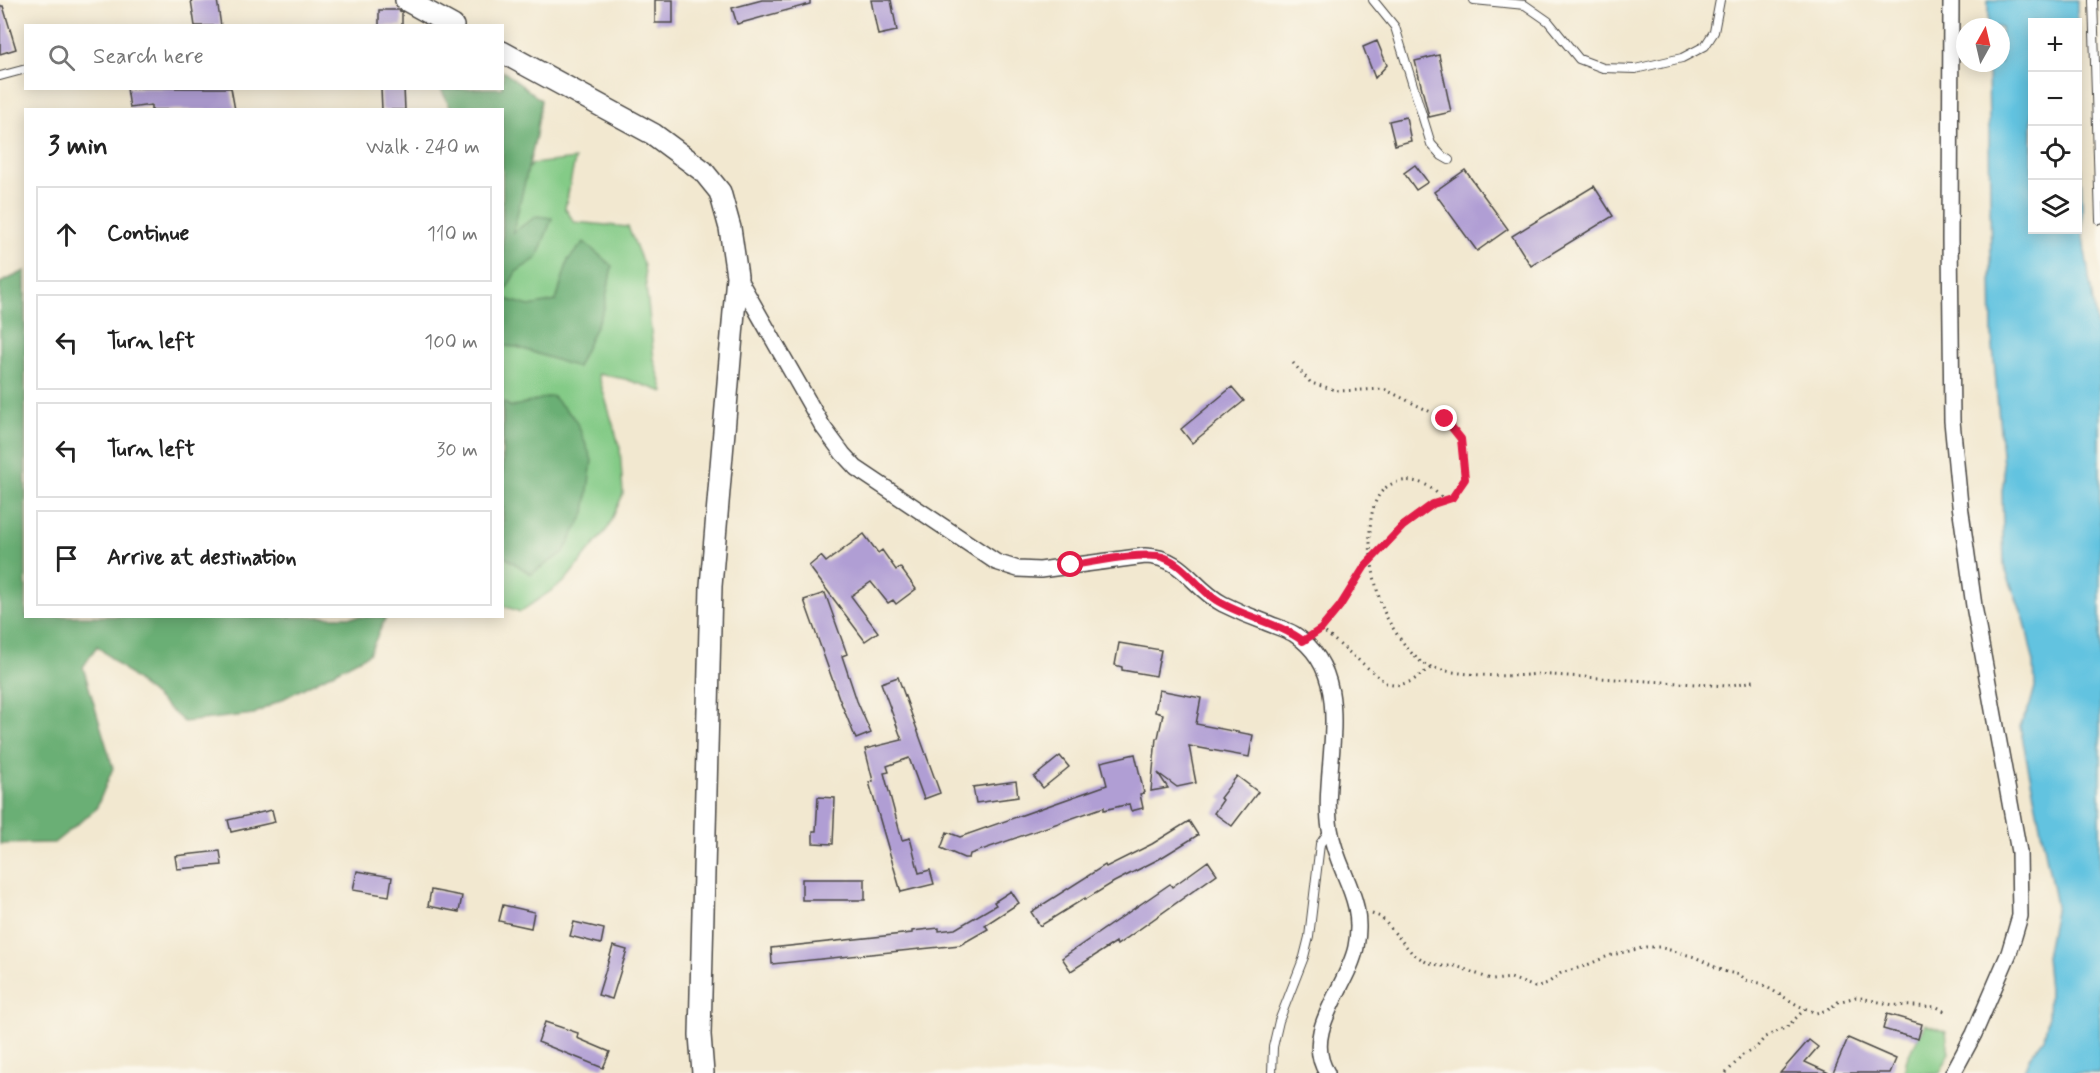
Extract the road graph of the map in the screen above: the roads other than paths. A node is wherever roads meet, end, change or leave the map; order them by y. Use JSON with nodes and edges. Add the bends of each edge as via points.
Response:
{"nodes":[{"id":1,"x":406,"y":0,"type":"edge"},
{"id":2,"x":1374,"y":0,"type":"edge"},
{"id":3,"x":1474,"y":0,"type":"edge"},
{"id":4,"x":1720,"y":0,"type":"edge"},
{"id":5,"x":1951,"y":0,"type":"edge"},
{"id":6,"x":2093,"y":0,"type":"edge"},
{"id":7,"x":449,"y":24,"type":"edge"},
{"id":8,"x":504,"y":53,"type":"edge"},
{"id":9,"x":24,"y":70,"type":"edge"},
{"id":10,"x":0,"y":76,"type":"edge"},
{"id":11,"x":1449,"y":160,"type":"dead end"},
{"id":12,"x":2100,"y":220,"type":"edge"},
{"id":13,"x":737,"y":276,"type":"junction"},
{"id":14,"x":1330,"y":830,"type":"junction"},
{"id":15,"x":704,"y":1073,"type":"edge"},
{"id":16,"x":1272,"y":1073,"type":"edge"},
{"id":17,"x":1327,"y":1073,"type":"edge"},
{"id":18,"x":1953,"y":1073,"type":"edge"}],
"edges":[{"from":1,"to":7,"type":"street"},
{"from":2,"to":11,"type":"lane","via":[[1395,27],[1431,144]]},
{"from":3,"to":4,"type":"lane","via":[[1526,5],[1548,21],[1579,59],[1603,68],[1635,69],[1682,58],[1705,46],[1714,32]]},
{"from":5,"to":18,"type":"street","via":[[1952,421],[1974,606],[2019,852],[2020,916],[1998,979]]},
{"from":6,"to":12,"type":"lane"},
{"from":8,"to":13,"type":"street","via":[[654,134],[703,171],[720,192]]},
{"from":9,"to":10,"type":"lane"},
{"from":13,"to":14,"type":"street","via":[[823,427],[843,454],[856,468],[996,562],[1040,570],[1159,556],[1174,562],[1216,600],[1303,641],[1319,662],[1334,705],[1328,791]]},
{"from":13,"to":15,"type":"street","via":[[711,586],[700,1035]]},
{"from":14,"to":16,"type":"lane","via":[[1320,844],[1309,938],[1279,1021]]},
{"from":14,"to":17,"type":"street","via":[[1360,922],[1356,949],[1328,1011],[1318,1049]]}]}
